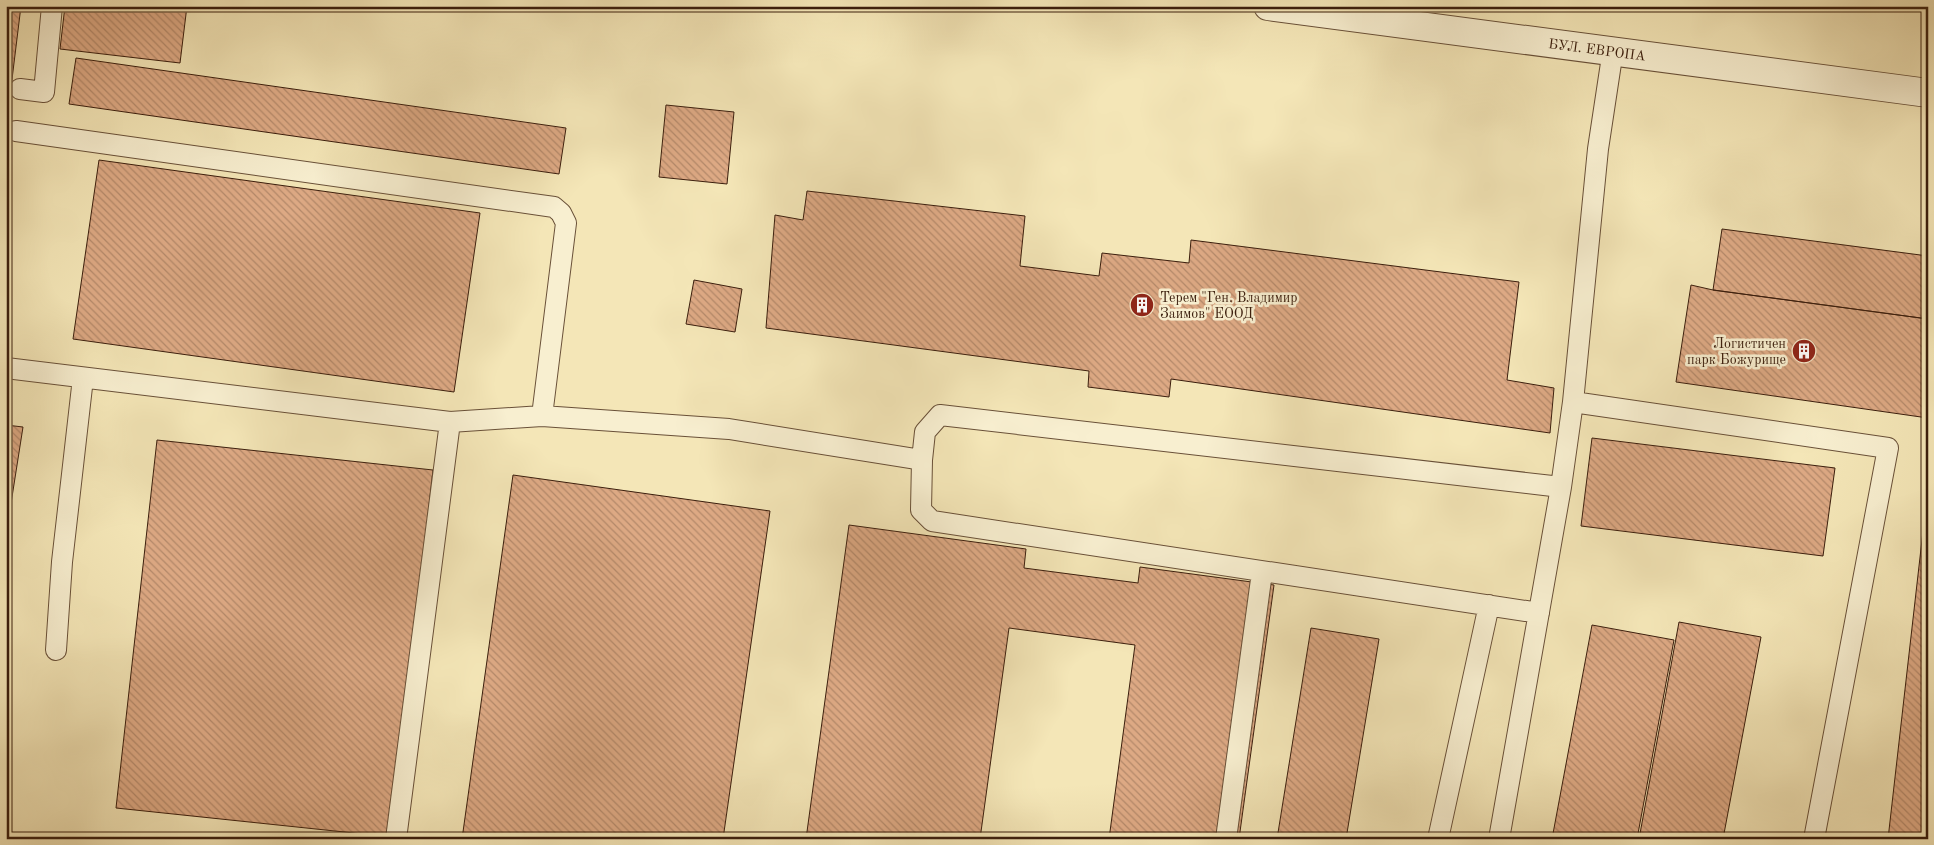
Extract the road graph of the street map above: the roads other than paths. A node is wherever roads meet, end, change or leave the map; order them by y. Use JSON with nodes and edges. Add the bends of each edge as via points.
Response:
{"nodes":[{"id":1,"x":52,"y":6,"type":"edge"},
{"id":2,"x":1268,"y":6,"type":"edge"},
{"id":3,"x":1614,"y":50,"type":"junction"},
{"id":4,"x":20,"y":89,"type":"dead end"},
{"id":5,"x":1928,"y":93,"type":"edge"},
{"id":6,"x":16,"y":131,"type":"dead end"},
{"id":7,"x":6,"y":368,"type":"edge"},
{"id":8,"x":83,"y":378,"type":"junction"},
{"id":9,"x":1572,"y":402,"type":"junction"},
{"id":10,"x":542,"y":416,"type":"junction"},
{"id":11,"x":450,"y":422,"type":"junction"},
{"id":12,"x":922,"y":460,"type":"junction"},
{"id":13,"x":1561,"y":487,"type":"junction"},
{"id":14,"x":1262,"y":572,"type":"junction"},
{"id":15,"x":1489,"y":605,"type":"junction"},
{"id":16,"x":1539,"y":612,"type":"junction"},
{"id":17,"x":56,"y":650,"type":"dead end"},
{"id":18,"x":396,"y":839,"type":"edge"},
{"id":19,"x":1226,"y":839,"type":"edge"},
{"id":20,"x":1438,"y":839,"type":"edge"},
{"id":21,"x":1499,"y":839,"type":"edge"},
{"id":22,"x":1814,"y":839,"type":"edge"}],
"edges":[{"from":1,"to":4,"type":"lane","via":[[44,92]]},
{"from":2,"to":3,"type":"street","name":"БУЛ. ЕВРОПА"},
{"from":3,"to":5,"type":"street","name":"БУЛ. ЕВРОПА"},
{"from":3,"to":9,"type":"lane","via":[[1598,150]]},
{"from":6,"to":10,"type":"lane","via":[[554,207],[561,212],[566,223]]},
{"from":7,"to":8,"type":"lane"},
{"from":8,"to":11,"type":"lane"},
{"from":8,"to":17,"type":"lane","via":[[62,562]]},
{"from":9,"to":13,"type":"lane"},
{"from":9,"to":22,"type":"lane","via":[[1888,448]]},
{"from":10,"to":11,"type":"lane"},
{"from":10,"to":12,"type":"lane","via":[[729,430]]},
{"from":11,"to":18,"type":"lane"},
{"from":12,"to":13,"type":"lane","via":[[925,432],[940,415]]},
{"from":12,"to":14,"type":"lane","via":[[921,510],[932,520]]},
{"from":13,"to":16,"type":"lane"},
{"from":14,"to":15,"type":"lane"},
{"from":14,"to":19,"type":"lane"},
{"from":15,"to":16,"type":"lane"},
{"from":15,"to":20,"type":"lane"},
{"from":16,"to":21,"type":"lane"}]}
